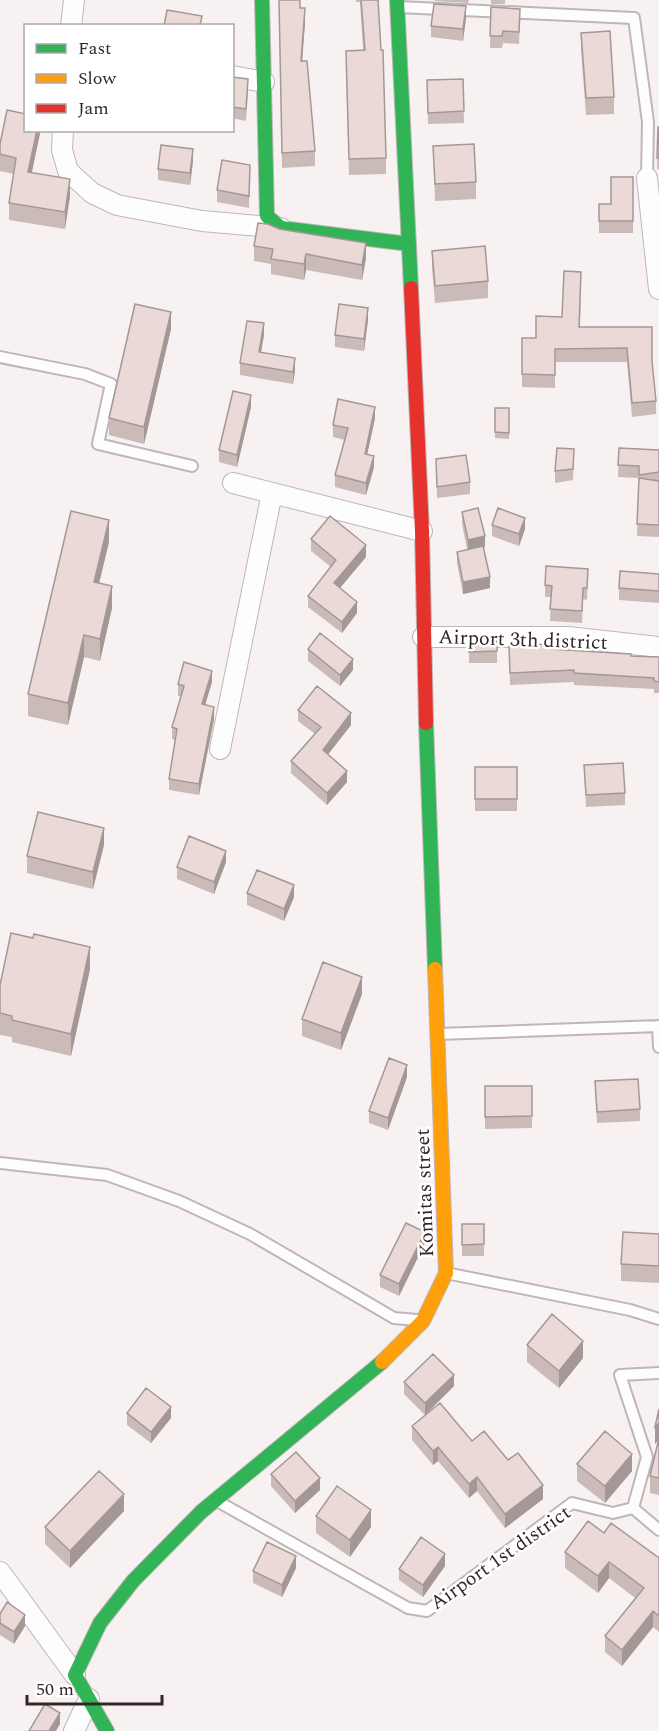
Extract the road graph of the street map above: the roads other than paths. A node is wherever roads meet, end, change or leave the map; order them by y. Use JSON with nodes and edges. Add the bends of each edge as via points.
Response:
{"nodes":[{"id":1,"x":74,"y":0,"type":"edge"},
{"id":2,"x":262,"y":0,"type":"edge"},
{"id":3,"x":397,"y":4,"type":"edge"},
{"id":4,"x":71,"y":24,"type":"edge"},
{"id":5,"x":234,"y":76,"type":"edge"},
{"id":6,"x":264,"y":82,"type":"junction"},
{"id":7,"x":63,"y":132,"type":"edge"},
{"id":8,"x":647,"y":178,"type":"joint"},
{"id":9,"x":281,"y":228,"type":"junction"},
{"id":10,"x":409,"y":244,"type":"junction"},
{"id":11,"x":659,"y":289,"type":"edge"},
{"id":12,"x":0,"y":357,"type":"edge"},
{"id":13,"x":192,"y":466,"type":"dead end"},
{"id":14,"x":233,"y":483,"type":"dead end"},
{"id":15,"x":272,"y":493,"type":"junction"},
{"id":16,"x":422,"y":531,"type":"junction"},
{"id":17,"x":423,"y":637,"type":"junction"},
{"id":18,"x":659,"y":647,"type":"edge"},
{"id":19,"x":220,"y":749,"type":"dead end"},
{"id":20,"x":659,"y":1026,"type":"edge"},
{"id":21,"x":437,"y":1034,"type":"junction"},
{"id":22,"x":659,"y":1047,"type":"edge"},
{"id":23,"x":0,"y":1163,"type":"edge"},
{"id":24,"x":446,"y":1273,"type":"junction"},
{"id":25,"x":659,"y":1319,"type":"edge"},
{"id":26,"x":423,"y":1321,"type":"junction"},
{"id":27,"x":659,"y":1373,"type":"edge"},
{"id":28,"x":216,"y":1500,"type":"junction"},
{"id":29,"x":633,"y":1508,"type":"junction"},
{"id":30,"x":659,"y":1530,"type":"edge"},
{"id":31,"x":0,"y":1572,"type":"edge"},
{"id":32,"x":75,"y":1675,"type":"junction"},
{"id":33,"x":89,"y":1699,"type":"junction"},
{"id":34,"x":74,"y":1731,"type":"edge"},
{"id":35,"x":107,"y":1731,"type":"edge"}],
"edges":[{"from":1,"to":4,"type":"street"},
{"from":2,"to":6,"type":"main road"},
{"from":3,"to":8,"type":"lane","via":[[634,18],[648,122]]},
{"from":3,"to":10,"type":"main road","name":"Komitas street"},
{"from":5,"to":6,"type":"street"},
{"from":6,"to":9,"type":"main road","via":[[267,216]]},
{"from":7,"to":9,"type":"street","via":[[62,150],[68,171],[92,193],[117,205],[202,221]]},
{"from":8,"to":11,"type":"street"},
{"from":9,"to":10,"type":"main road"},
{"from":10,"to":16,"type":"main road","name":"Komitas street"},
{"from":12,"to":13,"type":"lane","via":[[85,374],[111,384],[98,444]]},
{"from":14,"to":15,"type":"street"},
{"from":15,"to":16,"type":"street"},
{"from":15,"to":19,"type":"street"},
{"from":16,"to":17,"type":"main road","name":"Komitas street"},
{"from":17,"to":18,"type":"street","name":"Airport 3th district","via":[[568,637]]},
{"from":17,"to":21,"type":"main road","name":"Komitas street"},
{"from":20,"to":21,"type":"lane"},
{"from":20,"to":22,"type":"lane"},
{"from":21,"to":24,"type":"main road","name":"Komitas street"},
{"from":23,"to":26,"type":"lane","via":[[107,1175],[179,1201],[250,1234],[394,1318]]},
{"from":24,"to":25,"type":"lane"},
{"from":24,"to":26,"type":"main road","name":"Komitas street"},
{"from":26,"to":28,"type":"main road","name":"Komitas street","via":[[384,1360]]},
{"from":27,"to":29,"type":"lane","via":[[620,1375],[647,1457]]},
{"from":28,"to":29,"type":"lane","name":"Airport 1st district","via":[[408,1608],[427,1611],[572,1503],[613,1513]]},
{"from":28,"to":32,"type":"main road","name":"Komitas street","via":[[132,1581],[100,1623]]},
{"from":29,"to":30,"type":"lane"},
{"from":31,"to":32,"type":"street"},
{"from":32,"to":33,"type":"main road"},
{"from":33,"to":34,"type":"street"},
{"from":33,"to":35,"type":"main road"}]}
